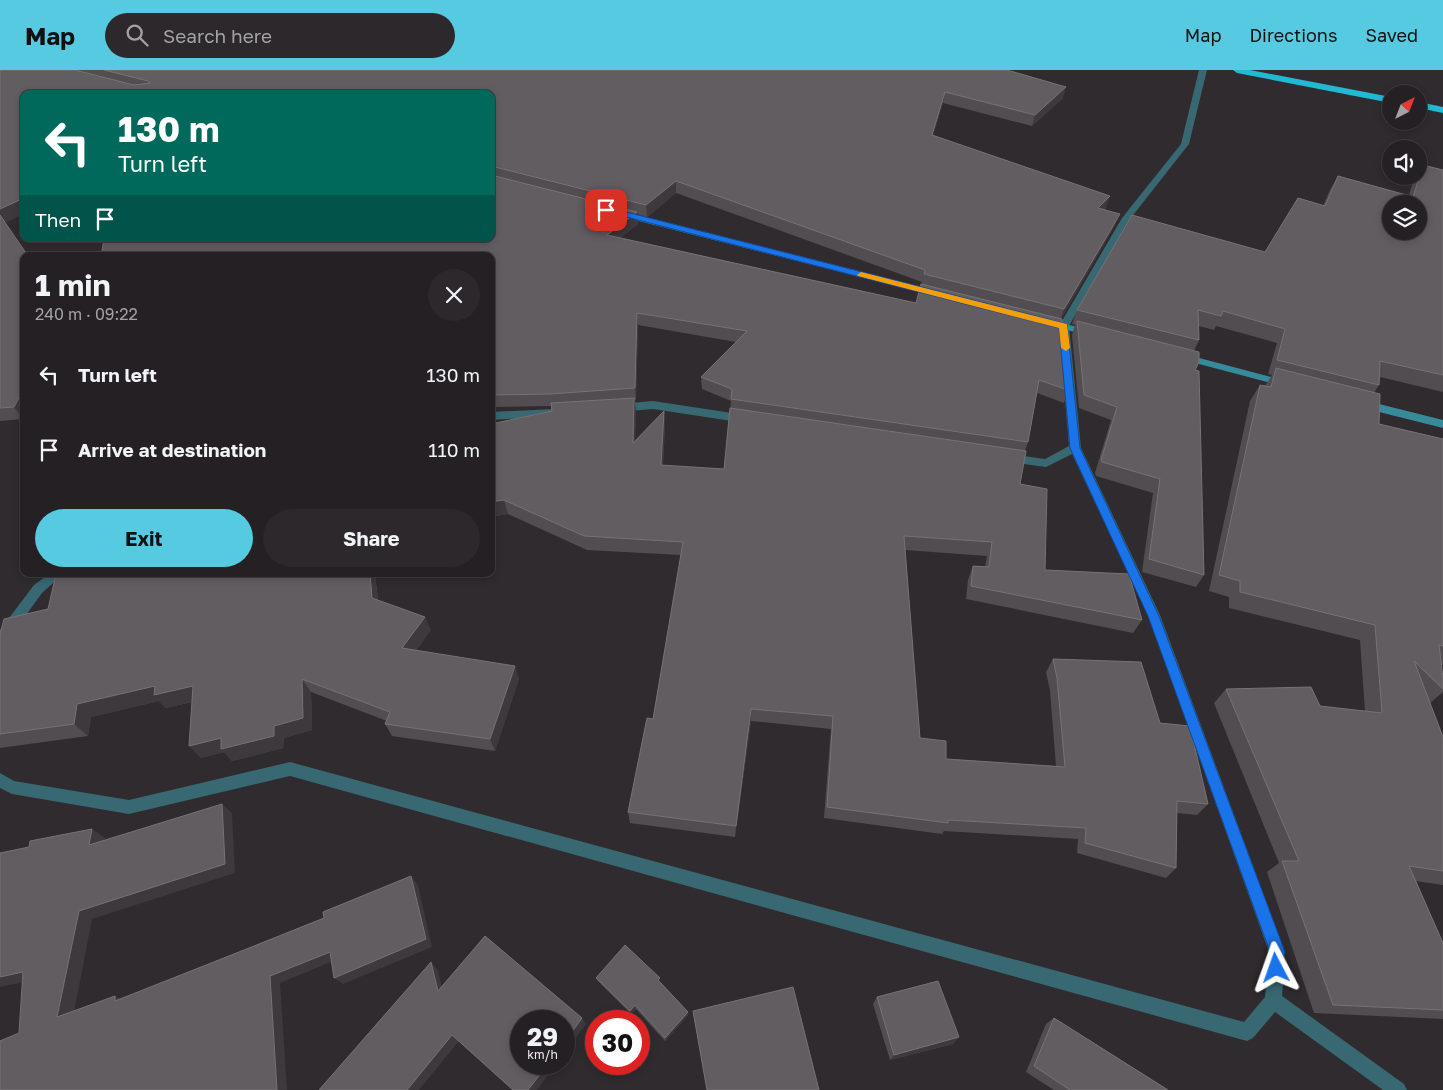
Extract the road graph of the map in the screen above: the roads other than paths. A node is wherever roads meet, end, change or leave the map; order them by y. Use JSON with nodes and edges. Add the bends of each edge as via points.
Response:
{"nodes":[{"id":1,"x":1203,"y":70,"type":"edge"},
{"id":2,"x":1237,"y":70,"type":"edge"},
{"id":3,"x":1382,"y":98,"type":"edge"},
{"id":4,"x":1428,"y":107,"type":"edge"},
{"id":5,"x":1443,"y":110,"type":"edge"},
{"id":6,"x":615,"y":212,"type":"edge"},
{"id":7,"x":949,"y":297,"type":"edge"},
{"id":8,"x":1035,"y":319,"type":"edge"},
{"id":9,"x":1064,"y":326,"type":"junction"},
{"id":10,"x":1102,"y":336,"type":"edge"},
{"id":11,"x":1177,"y":356,"type":"edge"},
{"id":12,"x":1301,"y":388,"type":"edge"},
{"id":13,"x":1358,"y":402,"type":"edge"},
{"id":14,"x":604,"y":409,"type":"edge"},
{"id":15,"x":565,"y":412,"type":"edge"},
{"id":16,"x":495,"y":416,"type":"edge"},
{"id":17,"x":752,"y":420,"type":"edge"},
{"id":18,"x":1443,"y":424,"type":"edge"},
{"id":19,"x":1075,"y":448,"type":"junction"},
{"id":20,"x":997,"y":456,"type":"edge"},
{"id":21,"x":53,"y":577,"type":"edge"},
{"id":22,"x":0,"y":640,"type":"edge"},
{"id":23,"x":0,"y":780,"type":"edge"},
{"id":24,"x":1273,"y":1000,"type":"junction"},
{"id":25,"x":1398,"y":1090,"type":"edge"}],
"edges":[{"from":1,"to":9,"type":"street","via":[[1185,144],[1126,218]]},
{"from":2,"to":3,"type":"highway"},
{"from":4,"to":5,"type":"highway"},
{"from":6,"to":7,"type":"street"},
{"from":8,"to":9,"type":"street"},
{"from":9,"to":10,"type":"street"},
{"from":9,"to":19,"type":"street"},
{"from":11,"to":12,"type":"street"},
{"from":13,"to":18,"type":"street"},
{"from":14,"to":17,"type":"street","via":[[653,405]]},
{"from":15,"to":16,"type":"street"},
{"from":19,"to":20,"type":"street","via":[[1046,463]]},
{"from":19,"to":24,"type":"street","via":[[1154,616],[1277,952]]},
{"from":21,"to":22,"type":"street","via":[[38,589]]},
{"from":23,"to":24,"type":"street","via":[[12,787],[129,807],[290,769],[1247,1032]]},
{"from":24,"to":25,"type":"street"}]}
